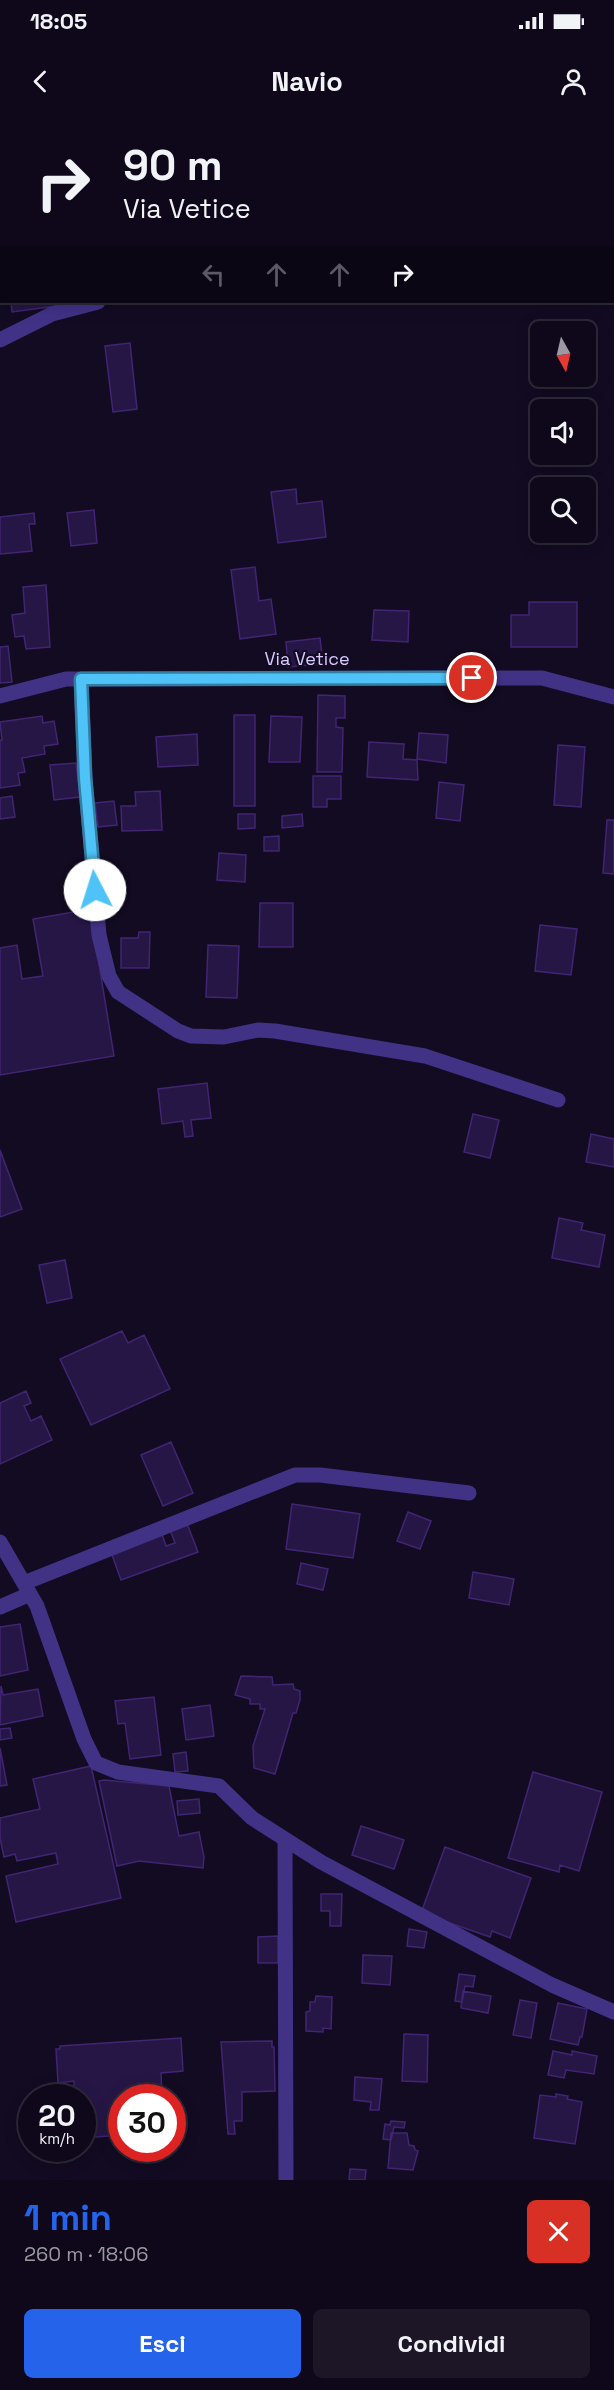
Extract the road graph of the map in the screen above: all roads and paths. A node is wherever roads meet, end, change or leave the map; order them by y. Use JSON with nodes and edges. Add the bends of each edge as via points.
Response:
{"nodes":[{"id":1,"x":94,"y":303,"type":"edge"},
{"id":2,"x":0,"y":340,"type":"edge"},
{"id":3,"x":81,"y":679,"type":"junction"},
{"id":4,"x":0,"y":696,"type":"edge"},
{"id":5,"x":614,"y":697,"type":"edge"},
{"id":6,"x":558,"y":1100,"type":"dead end"},
{"id":7,"x":469,"y":1493,"type":"dead end"},
{"id":8,"x":0,"y":1542,"type":"edge"},
{"id":9,"x":27,"y":1589,"type":"junction"},
{"id":10,"x":0,"y":1607,"type":"edge"},
{"id":11,"x":285,"y":1839,"type":"junction"},
{"id":12,"x":614,"y":2013,"type":"edge"},
{"id":13,"x":286,"y":2180,"type":"edge"}],
"edges":[{"from":1,"to":2,"type":"street","via":[[52,314]]},
{"from":3,"to":4,"type":"street","name":"Via Vetice","via":[[66,679]]},
{"from":3,"to":5,"type":"street","name":"Via Vetice","via":[[542,678]]},
{"from":3,"to":6,"type":"street","via":[[99,935],[109,976],[118,992],[191,1036],[224,1037],[275,1030],[425,1056]]},
{"from":7,"to":9,"type":"street","via":[[295,1475]]},
{"from":8,"to":9,"type":"street"},
{"from":9,"to":10,"type":"street"},
{"from":9,"to":11,"type":"street","via":[[37,1606],[96,1763],[118,1772],[219,1786],[252,1818]]},
{"from":11,"to":12,"type":"street","via":[[542,1979]]},
{"from":11,"to":13,"type":"street"}]}
